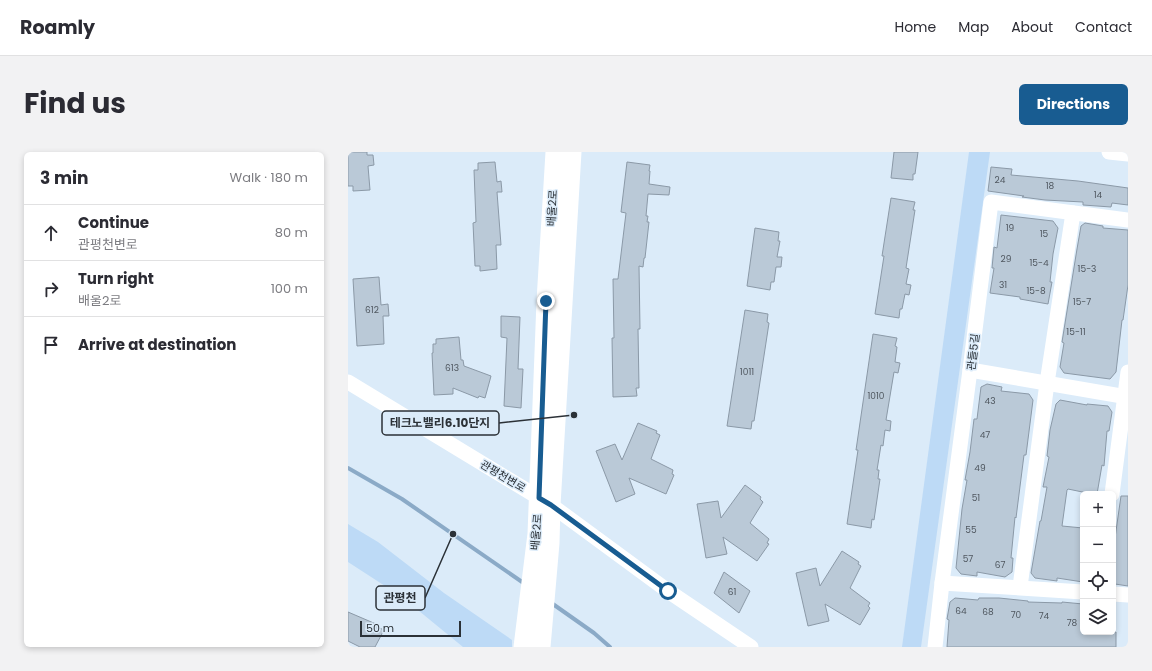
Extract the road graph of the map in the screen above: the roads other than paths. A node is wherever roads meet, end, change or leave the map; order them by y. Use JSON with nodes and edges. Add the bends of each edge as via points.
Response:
{"nodes":[{"id":1,"x":555,"y":152,"type":"edge"},
{"id":2,"x":572,"y":152,"type":"edge"},
{"id":3,"x":1109,"y":152,"type":"edge"},
{"id":4,"x":1128,"y":154,"type":"edge"},
{"id":5,"x":1073,"y":213,"type":"junction"},
{"id":6,"x":1128,"y":220,"type":"edge"},
{"id":7,"x":970,"y":370,"type":"junction"},
{"id":8,"x":1128,"y":372,"type":"edge"},
{"id":9,"x":348,"y":382,"type":"edge"},
{"id":10,"x":1047,"y":383,"type":"junction"},
{"id":11,"x":1126,"y":396,"type":"edge"},
{"id":12,"x":1112,"y":491,"type":"edge"},
{"id":13,"x":545,"y":502,"type":"junction"},
{"id":14,"x":543,"y":539,"type":"junction"},
{"id":15,"x":942,"y":583,"type":"junction"},
{"id":16,"x":1020,"y":588,"type":"junction"},
{"id":17,"x":1080,"y":592,"type":"edge"},
{"id":18,"x":1116,"y":594,"type":"edge"},
{"id":19,"x":1128,"y":595,"type":"edge"},
{"id":20,"x":523,"y":647,"type":"edge"},
{"id":21,"x":541,"y":647,"type":"edge"},
{"id":22,"x":751,"y":647,"type":"edge"},
{"id":23,"x":935,"y":647,"type":"edge"}],
"edges":[{"from":1,"to":13,"type":"main road","name":"배울2로","via":[[546,301]]},
{"from":2,"to":13,"type":"main road","name":"배울2로"},
{"from":3,"to":4,"type":"street"},
{"from":5,"to":6,"type":"street","name":"관들5길"},
{"from":5,"to":7,"type":"street","name":"관들5길","via":[[991,202]]},
{"from":5,"to":10,"type":"street"},
{"from":7,"to":10,"type":"street"},
{"from":7,"to":15,"type":"street","name":"관들5길"},
{"from":8,"to":11,"type":"street"},
{"from":9,"to":13,"type":"street","name":"관평천변로"},
{"from":10,"to":11,"type":"street"},
{"from":10,"to":16,"type":"street"},
{"from":11,"to":12,"type":"street"},
{"from":13,"to":14,"type":"main road","name":"배울2로"},
{"from":13,"to":22,"type":"street","name":"관평천변로"},
{"from":14,"to":20,"type":"main road","name":"배울2로"},
{"from":14,"to":21,"type":"main road","name":"배울2로"},
{"from":15,"to":16,"type":"street"},
{"from":15,"to":23,"type":"street","name":"관들5길"},
{"from":16,"to":17,"type":"street"},
{"from":18,"to":19,"type":"street"}]}
